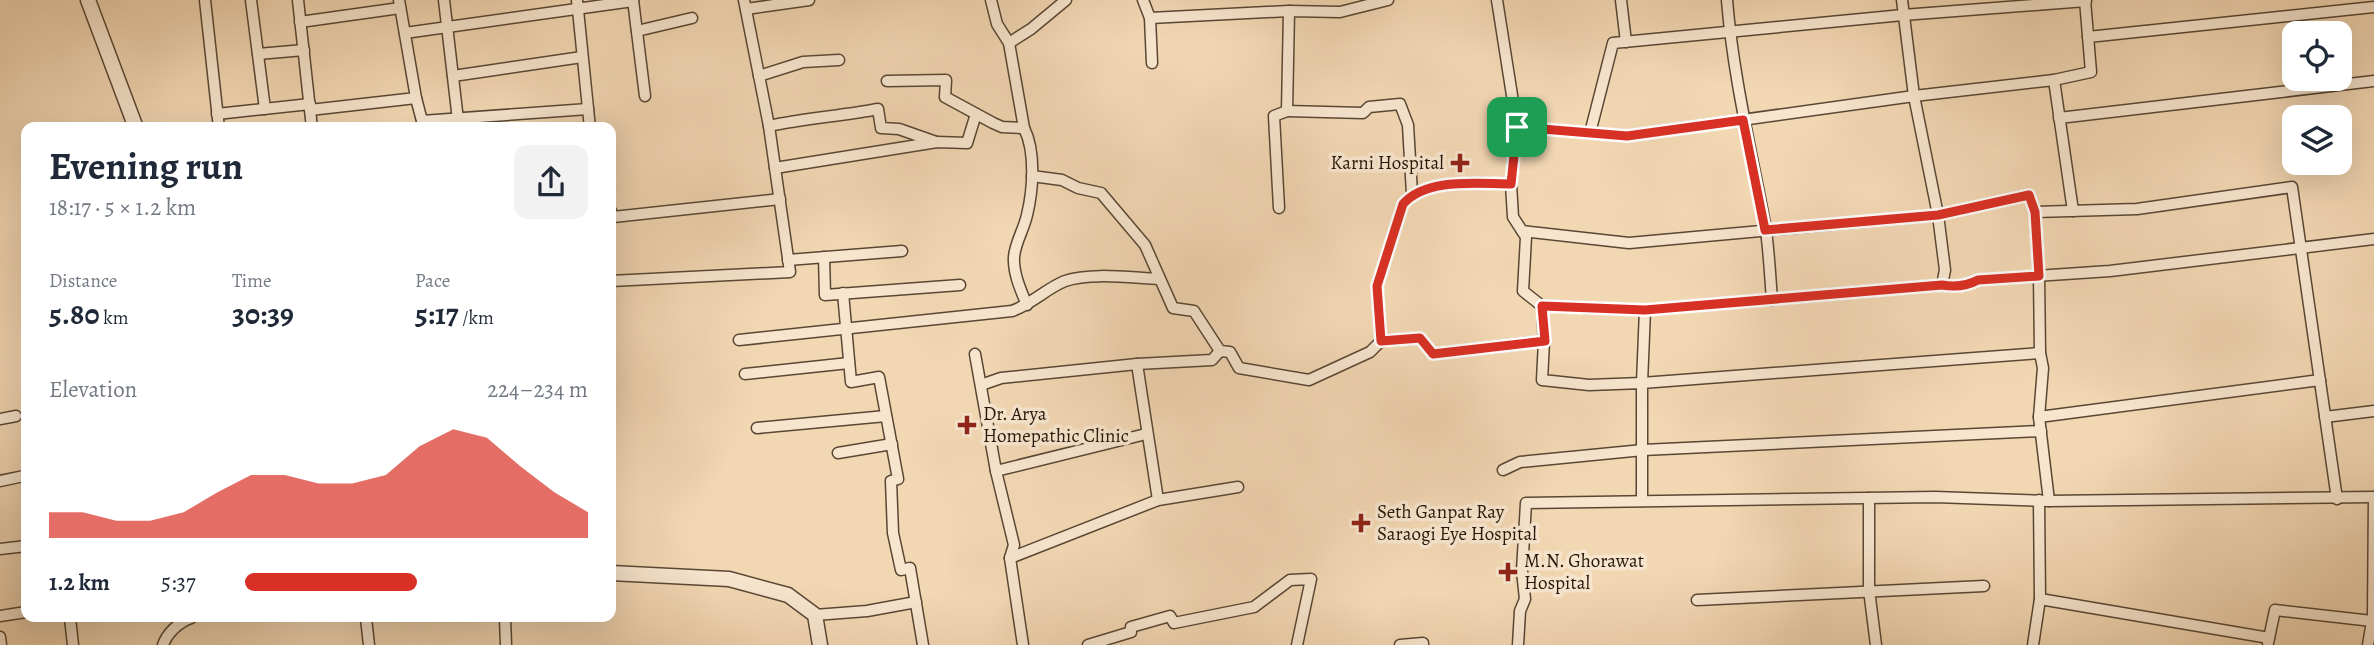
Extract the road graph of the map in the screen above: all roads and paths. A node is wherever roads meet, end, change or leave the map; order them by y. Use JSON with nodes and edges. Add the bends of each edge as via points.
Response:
{"nodes":[{"id":1,"x":88,"y":0,"type":"edge"},
{"id":2,"x":205,"y":0,"type":"edge"},
{"id":3,"x":251,"y":0,"type":"edge"},
{"id":4,"x":298,"y":0,"type":"edge"},
{"id":5,"x":443,"y":0,"type":"edge"},
{"id":6,"x":633,"y":0,"type":"edge"},
{"id":7,"x":810,"y":0,"type":"edge"},
{"id":8,"x":991,"y":0,"type":"edge"},
{"id":9,"x":1066,"y":0,"type":"edge"},
{"id":10,"x":1143,"y":0,"type":"edge"},
{"id":11,"x":1252,"y":0,"type":"edge"},
{"id":12,"x":1388,"y":0,"type":"edge"},
{"id":13,"x":1497,"y":0,"type":"edge"},
{"id":14,"x":1621,"y":0,"type":"edge"},
{"id":15,"x":1727,"y":0,"type":"edge"},
{"id":16,"x":1902,"y":0,"type":"edge"},
{"id":17,"x":2085,"y":1,"type":"edge"},
{"id":18,"x":400,"y":4,"type":"edge"},
{"id":19,"x":577,"y":4,"type":"edge"},
{"id":20,"x":745,"y":4,"type":"edge"},
{"id":21,"x":2374,"y":7,"type":"edge"},
{"id":22,"x":1289,"y":12,"type":"junction"},
{"id":23,"x":1252,"y":13,"type":"junction"},
{"id":24,"x":1903,"y":15,"type":"junction"},
{"id":25,"x":692,"y":18,"type":"dead end"},
{"id":26,"x":1150,"y":18,"type":"junction"},
{"id":27,"x":300,"y":23,"type":"junction"},
{"id":28,"x":447,"y":27,"type":"junction"},
{"id":29,"x":637,"y":31,"type":"junction"},
{"id":30,"x":1729,"y":32,"type":"junction"},
{"id":31,"x":405,"y":33,"type":"junction"},
{"id":32,"x":2088,"y":37,"type":"junction"},
{"id":33,"x":1626,"y":42,"type":"junction"},
{"id":34,"x":1009,"y":43,"type":"junction"},
{"id":35,"x":304,"y":50,"type":"junction"},
{"id":36,"x":258,"y":54,"type":"junction"},
{"id":37,"x":582,"y":57,"type":"junction"},
{"id":38,"x":839,"y":60,"type":"dead end"},
{"id":39,"x":1152,"y":63,"type":"dead end"},
{"id":40,"x":453,"y":76,"type":"junction"},
{"id":41,"x":759,"y":76,"type":"junction"},
{"id":42,"x":887,"y":80,"type":"dead end"},
{"id":43,"x":2054,"y":80,"type":"junction"},
{"id":44,"x":2374,"y":80,"type":"edge"},
{"id":45,"x":645,"y":96,"type":"dead end"},
{"id":46,"x":1914,"y":96,"type":"junction"},
{"id":47,"x":416,"y":97,"type":"junction"},
{"id":48,"x":310,"y":107,"type":"junction"},
{"id":49,"x":265,"y":109,"type":"junction"},
{"id":50,"x":588,"y":109,"type":"junction"},
{"id":51,"x":1287,"y":111,"type":"junction"},
{"id":52,"x":217,"y":114,"type":"junction"},
{"id":53,"x":976,"y":114,"type":"junction"},
{"id":54,"x":2059,"y":118,"type":"junction"},
{"id":55,"x":458,"y":120,"type":"junction"},
{"id":56,"x":1743,"y":120,"type":"junction"},
{"id":57,"x":134,"y":122,"type":"edge"},
{"id":58,"x":218,"y":122,"type":"edge"},
{"id":59,"x":311,"y":122,"type":"edge"},
{"id":60,"x":589,"y":122,"type":"edge"},
{"id":61,"x":769,"y":126,"type":"junction"},
{"id":62,"x":1517,"y":127,"type":"junction"},
{"id":63,"x":1024,"y":128,"type":"junction"},
{"id":64,"x":1590,"y":133,"type":"junction"},
{"id":65,"x":937,"y":142,"type":"junction"},
{"id":66,"x":775,"y":168,"type":"junction"},
{"id":67,"x":1032,"y":176,"type":"junction"},
{"id":68,"x":1511,"y":184,"type":"junction"},
{"id":69,"x":1412,"y":194,"type":"junction"},
{"id":70,"x":780,"y":199,"type":"junction"},
{"id":71,"x":1279,"y":208,"type":"dead end"},
{"id":72,"x":2073,"y":211,"type":"junction"},
{"id":73,"x":2035,"y":212,"type":"junction"},
{"id":74,"x":1938,"y":215,"type":"junction"},
{"id":75,"x":616,"y":217,"type":"edge"},
{"id":76,"x":1765,"y":230,"type":"junction"},
{"id":77,"x":1522,"y":231,"type":"junction"},
{"id":78,"x":2374,"y":239,"type":"edge"},
{"id":79,"x":2300,"y":247,"type":"junction"},
{"id":80,"x":902,"y":251,"type":"dead end"},
{"id":81,"x":824,"y":257,"type":"junction"},
{"id":82,"x":788,"y":260,"type":"junction"},
{"id":83,"x":2039,"y":276,"type":"junction"},
{"id":84,"x":1160,"y":279,"type":"junction"},
{"id":85,"x":616,"y":281,"type":"edge"},
{"id":86,"x":960,"y":285,"type":"dead end"},
{"id":87,"x":1942,"y":285,"type":"junction"},
{"id":88,"x":843,"y":293,"type":"junction"},
{"id":89,"x":1772,"y":300,"type":"junction"},
{"id":90,"x":1027,"y":306,"type":"junction"},
{"id":91,"x":1542,"y":306,"type":"junction"},
{"id":92,"x":1645,"y":310,"type":"junction"},
{"id":93,"x":846,"y":329,"type":"junction"},
{"id":94,"x":739,"y":340,"type":"dead end"},
{"id":95,"x":1381,"y":341,"type":"junction"},
{"id":96,"x":1545,"y":341,"type":"junction"},
{"id":97,"x":1220,"y":351,"type":"junction"},
{"id":98,"x":2040,"y":353,"type":"junction"},
{"id":99,"x":975,"y":354,"type":"dead end"},
{"id":100,"x":849,"y":363,"type":"junction"},
{"id":101,"x":1137,"y":365,"type":"junction"},
{"id":102,"x":745,"y":374,"type":"dead end"},
{"id":103,"x":2320,"y":380,"type":"junction"},
{"id":104,"x":1642,"y":383,"type":"junction"},
{"id":105,"x":981,"y":385,"type":"junction"},
{"id":106,"x":2374,"y":411,"type":"edge"},
{"id":107,"x":16,"y":416,"type":"dead end"},
{"id":108,"x":886,"y":416,"type":"junction"},
{"id":109,"x":2039,"y":417,"type":"junction"},
{"id":110,"x":2325,"y":417,"type":"junction"},
{"id":111,"x":0,"y":419,"type":"edge"},
{"id":112,"x":757,"y":428,"type":"dead end"},
{"id":113,"x":2041,"y":431,"type":"junction"},
{"id":114,"x":1146,"y":434,"type":"junction"},
{"id":115,"x":892,"y":444,"type":"junction"},
{"id":116,"x":1643,"y":450,"type":"junction"},
{"id":117,"x":838,"y":453,"type":"dead end"},
{"id":118,"x":1503,"y":470,"type":"dead end"},
{"id":119,"x":996,"y":471,"type":"junction"},
{"id":120,"x":21,"y":478,"type":"edge"},
{"id":121,"x":0,"y":481,"type":"edge"},
{"id":122,"x":1238,"y":487,"type":"dead end"},
{"id":123,"x":2374,"y":497,"type":"edge"},
{"id":124,"x":1869,"y":498,"type":"junction"},
{"id":125,"x":2337,"y":499,"type":"junction"},
{"id":126,"x":1158,"y":500,"type":"junction"},
{"id":127,"x":1642,"y":501,"type":"junction"},
{"id":128,"x":2044,"y":501,"type":"junction"},
{"id":129,"x":21,"y":547,"type":"edge"},
{"id":130,"x":0,"y":549,"type":"edge"},
{"id":131,"x":1010,"y":558,"type":"junction"},
{"id":132,"x":616,"y":573,"type":"edge"},
{"id":133,"x":1984,"y":586,"type":"dead end"},
{"id":134,"x":1869,"y":590,"type":"junction"},
{"id":135,"x":2039,"y":599,"type":"junction"},
{"id":136,"x":1697,"y":600,"type":"dead end"},
{"id":137,"x":916,"y":602,"type":"junction"},
{"id":138,"x":21,"y":613,"type":"edge"},
{"id":139,"x":815,"y":615,"type":"junction"},
{"id":140,"x":0,"y":616,"type":"edge"},
{"id":141,"x":2372,"y":621,"type":"junction"},
{"id":142,"x":71,"y":622,"type":"edge"},
{"id":143,"x":182,"y":622,"type":"edge"},
{"id":144,"x":366,"y":622,"type":"edge"},
{"id":145,"x":505,"y":622,"type":"edge"},
{"id":146,"x":0,"y":637,"type":"edge"},
{"id":147,"x":2269,"y":641,"type":"edge"},
{"id":148,"x":1,"y":645,"type":"edge"},
{"id":149,"x":73,"y":645,"type":"edge"},
{"id":150,"x":163,"y":645,"type":"edge"},
{"id":151,"x":369,"y":645,"type":"edge"},
{"id":152,"x":506,"y":645,"type":"edge"},
{"id":153,"x":820,"y":645,"type":"edge"},
{"id":154,"x":923,"y":645,"type":"edge"},
{"id":155,"x":1023,"y":645,"type":"edge"},
{"id":156,"x":1088,"y":645,"type":"edge"},
{"id":157,"x":1297,"y":645,"type":"edge"},
{"id":158,"x":1400,"y":645,"type":"edge"},
{"id":159,"x":1423,"y":645,"type":"edge"},
{"id":160,"x":1518,"y":645,"type":"edge"},
{"id":161,"x":1876,"y":645,"type":"edge"},
{"id":162,"x":2033,"y":645,"type":"edge"},
{"id":163,"x":2368,"y":645,"type":"edge"}],
"edges":[{"from":1,"to":57,"type":"street"},
{"from":2,"to":52,"type":"street"},
{"from":3,"to":36,"type":"street"},
{"from":4,"to":27,"type":"street"},
{"from":5,"to":28,"type":"street"},
{"from":6,"to":19,"type":"street"},
{"from":6,"to":29,"type":"street"},
{"from":7,"to":20,"type":"street"},
{"from":8,"to":34,"type":"street","via":[[997,24]]},
{"from":9,"to":34,"type":"street"},
{"from":10,"to":26,"type":"street"},
{"from":11,"to":23,"type":"street"},
{"from":12,"to":22,"type":"street","via":[[1340,12]]},
{"from":13,"to":62,"type":"street"},
{"from":14,"to":33,"type":"street"},
{"from":15,"to":30,"type":"street"},
{"from":16,"to":24,"type":"street"},
{"from":17,"to":24,"type":"street"},
{"from":17,"to":32,"type":"street"},
{"from":18,"to":27,"type":"street"},
{"from":18,"to":31,"type":"street"},
{"from":19,"to":28,"type":"street"},
{"from":19,"to":37,"type":"street"},
{"from":20,"to":41,"type":"street"},
{"from":21,"to":32,"type":"street"},
{"from":22,"to":23,"type":"street"},
{"from":22,"to":51,"type":"street"},
{"from":23,"to":26,"type":"street"},
{"from":24,"to":30,"type":"street"},
{"from":24,"to":46,"type":"street"},
{"from":25,"to":29,"type":"street"},
{"from":26,"to":39,"type":"street"},
{"from":27,"to":35,"type":"street"},
{"from":28,"to":31,"type":"street"},
{"from":28,"to":40,"type":"street"},
{"from":29,"to":45,"type":"street"},
{"from":30,"to":33,"type":"street"},
{"from":30,"to":56,"type":"street"},
{"from":31,"to":47,"type":"street"},
{"from":32,"to":43,"type":"street","via":[[2091,72]]},
{"from":33,"to":64,"type":"street","via":[[1613,43]]},
{"from":34,"to":63,"type":"street"},
{"from":35,"to":36,"type":"street"},
{"from":35,"to":48,"type":"street"},
{"from":36,"to":49,"type":"street"},
{"from":37,"to":40,"type":"street"},
{"from":37,"to":50,"type":"street"},
{"from":38,"to":41,"type":"street","via":[[803,62]]},
{"from":40,"to":55,"type":"street"},
{"from":41,"to":61,"type":"street"},
{"from":42,"to":53,"type":"street","via":[[946,80],[945,97]]},
{"from":43,"to":46,"type":"street"},
{"from":43,"to":54,"type":"street"},
{"from":44,"to":54,"type":"street"},
{"from":46,"to":56,"type":"street"},
{"from":46,"to":74,"type":"street"},
{"from":47,"to":48,"type":"street"},
{"from":47,"to":55,"type":"street","via":[[422,121]]},
{"from":48,"to":49,"type":"street"},
{"from":48,"to":59,"type":"street"},
{"from":49,"to":52,"type":"street"},
{"from":50,"to":55,"type":"street"},
{"from":50,"to":60,"type":"street"},
{"from":51,"to":69,"type":"street","via":[[1363,113],[1369,107],[1400,104],[1408,125]]},
{"from":51,"to":71,"type":"street","via":[[1274,116]]},
{"from":52,"to":58,"type":"street"},
{"from":53,"to":63,"type":"street","via":[[1002,127]]},
{"from":53,"to":65,"type":"street","via":[[967,143]]},
{"from":54,"to":72,"type":"street"},
{"from":56,"to":64,"type":"street","via":[[1627,136]]},
{"from":56,"to":76,"type":"street"},
{"from":61,"to":65,"type":"street","via":[[878,109],[881,128]]},
{"from":61,"to":66,"type":"street"},
{"from":62,"to":64,"type":"street"},
{"from":62,"to":68,"type":"street"},
{"from":63,"to":67,"type":"street","via":[[1029,136]]},
{"from":65,"to":66,"type":"street"},
{"from":66,"to":70,"type":"street"},
{"from":67,"to":84,"type":"street","via":[[1101,193],[1145,245]]},
{"from":67,"to":90,"type":"street","via":[[1028,215],[1014,257]]},
{"from":68,"to":69,"type":"street","via":[[1449,184]]},
{"from":68,"to":77,"type":"street","via":[[1513,216]]},
{"from":69,"to":95,"type":"street","via":[[1403,204],[1377,286]]},
{"from":70,"to":75,"type":"street"},
{"from":70,"to":82,"type":"street"},
{"from":72,"to":73,"type":"street"},
{"from":72,"to":79,"type":"street","via":[[2137,209],[2292,187]]},
{"from":73,"to":74,"type":"street","via":[[2029,195]]},
{"from":73,"to":83,"type":"street"},
{"from":74,"to":76,"type":"street"},
{"from":74,"to":87,"type":"street","via":[[1945,270]]},
{"from":76,"to":77,"type":"street","via":[[1629,243]]},
{"from":76,"to":89,"type":"street"},
{"from":77,"to":91,"type":"street","via":[[1526,237],[1523,291]]},
{"from":78,"to":79,"type":"street"},
{"from":79,"to":83,"type":"street"},
{"from":79,"to":103,"type":"street"},
{"from":80,"to":81,"type":"street"},
{"from":81,"to":82,"type":"street"},
{"from":81,"to":88,"type":"street","via":[[825,295]]},
{"from":82,"to":85,"type":"street","via":[[790,272]]},
{"from":83,"to":87,"type":"street"},
{"from":83,"to":98,"type":"street"},
{"from":84,"to":90,"type":"street","via":[[1082,277],[1064,281]]},
{"from":84,"to":97,"type":"street","via":[[1173,308],[1194,311]]},
{"from":86,"to":88,"type":"street"},
{"from":87,"to":89,"type":"street"},
{"from":88,"to":93,"type":"street"},
{"from":89,"to":92,"type":"street"},
{"from":90,"to":93,"type":"street"},
{"from":91,"to":92,"type":"street"},
{"from":91,"to":96,"type":"street"},
{"from":92,"to":104,"type":"street"},
{"from":93,"to":94,"type":"street"},
{"from":93,"to":100,"type":"street"},
{"from":95,"to":96,"type":"street","via":[[1420,338],[1433,354]]},
{"from":95,"to":97,"type":"street","via":[[1370,352],[1308,380],[1239,368],[1230,352]]},
{"from":96,"to":104,"type":"street","via":[[1542,380],[1589,385]]},
{"from":97,"to":101,"type":"street","via":[[1212,360]]},
{"from":98,"to":104,"type":"street"},
{"from":98,"to":109,"type":"street"},
{"from":99,"to":105,"type":"street"},
{"from":100,"to":102,"type":"street"},
{"from":100,"to":108,"type":"street","via":[[851,382],[879,377]]},
{"from":101,"to":105,"type":"street","via":[[1002,378]]},
{"from":101,"to":114,"type":"street"},
{"from":103,"to":109,"type":"street"},
{"from":103,"to":110,"type":"street"},
{"from":104,"to":116,"type":"street"},
{"from":105,"to":119,"type":"street"},
{"from":106,"to":110,"type":"street"},
{"from":107,"to":111,"type":"street"},
{"from":108,"to":112,"type":"street"},
{"from":108,"to":115,"type":"street"},
{"from":109,"to":113,"type":"street"},
{"from":110,"to":125,"type":"street"},
{"from":113,"to":116,"type":"street"},
{"from":113,"to":128,"type":"street"},
{"from":114,"to":119,"type":"street"},
{"from":114,"to":126,"type":"street"},
{"from":115,"to":117,"type":"street"},
{"from":115,"to":137,"type":"street","via":[[898,479],[891,481],[893,533],[901,569],[910,568]]},
{"from":116,"to":118,"type":"street","via":[[1520,462]]},
{"from":116,"to":127,"type":"street"},
{"from":119,"to":131,"type":"street","via":[[1014,545]]},
{"from":120,"to":121,"type":"street"},
{"from":122,"to":126,"type":"street"},
{"from":123,"to":125,"type":"street"},
{"from":123,"to":141,"type":"street"},
{"from":124,"to":127,"type":"street"},
{"from":124,"to":128,"type":"street"},
{"from":124,"to":134,"type":"street"},
{"from":125,"to":128,"type":"street"},
{"from":126,"to":131,"type":"street"},
{"from":127,"to":160,"type":"street","via":[[1526,503],[1525,599]]},
{"from":128,"to":135,"type":"street"},
{"from":129,"to":130,"type":"street"},
{"from":131,"to":155,"type":"street"},
{"from":132,"to":139,"type":"street","via":[[729,579],[788,595]]},
{"from":133,"to":134,"type":"street"},
{"from":134,"to":136,"type":"street"},
{"from":134,"to":161,"type":"street"},
{"from":135,"to":147,"type":"street"},
{"from":135,"to":162,"type":"street"},
{"from":137,"to":139,"type":"street"},
{"from":137,"to":154,"type":"street"},
{"from":138,"to":140,"type":"street"},
{"from":139,"to":153,"type":"street"},
{"from":141,"to":147,"type":"street","via":[[2275,610]]},
{"from":141,"to":163,"type":"street"},
{"from":142,"to":149,"type":"street"},
{"from":143,"to":150,"type":"street"},
{"from":144,"to":151,"type":"street"},
{"from":145,"to":152,"type":"street"},
{"from":146,"to":148,"type":"street"},
{"from":156,"to":157,"type":"street","via":[[1170,616],[1174,622],[1254,607],[1290,580],[1311,579]]},
{"from":158,"to":159,"type":"street"}]}
